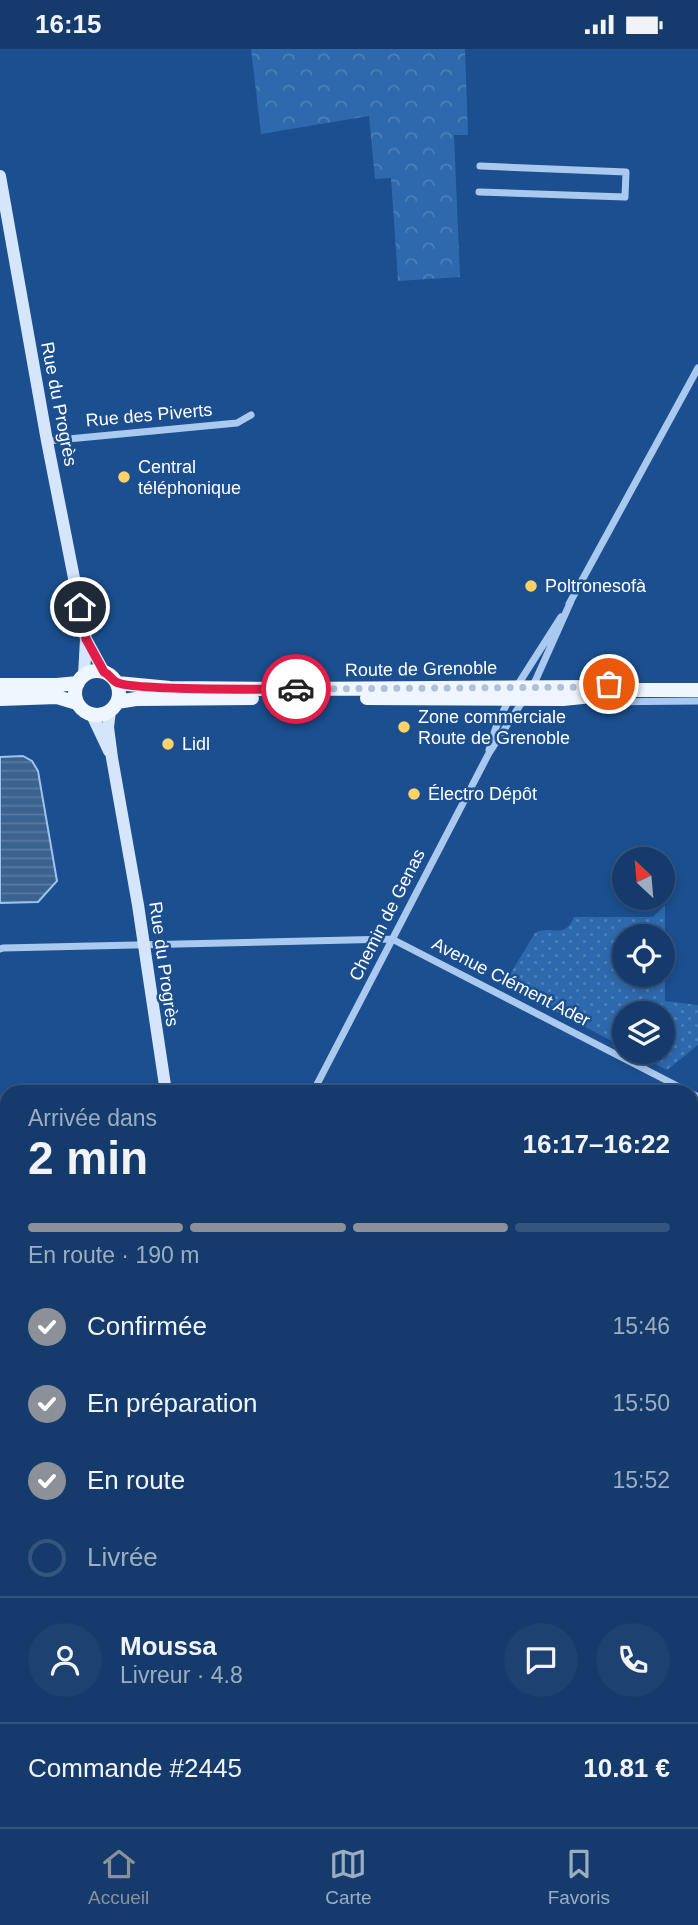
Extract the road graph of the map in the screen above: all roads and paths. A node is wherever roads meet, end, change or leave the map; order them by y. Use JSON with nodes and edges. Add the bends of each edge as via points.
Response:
{"nodes":[{"id":1,"x":480,"y":166,"type":"dead end"},
{"id":2,"x":0,"y":176,"type":"edge"},
{"id":3,"x":479,"y":192,"type":"dead end"},
{"id":4,"x":698,"y":368,"type":"edge"},
{"id":5,"x":251,"y":415,"type":"dead end"},
{"id":6,"x":47,"y":441,"type":"junction"},
{"id":7,"x":571,"y":601,"type":"junction"},
{"id":8,"x":86,"y":639,"type":"junction"},
{"id":9,"x":104,"y":672,"type":"junction"},
{"id":10,"x":81,"y":679,"type":"junction"},
{"id":11,"x":117,"y":683,"type":"junction"},
{"id":12,"x":698,"y":683,"type":"edge"},
{"id":13,"x":0,"y":685,"type":"edge"},
{"id":14,"x":599,"y":687,"type":"junction"},
{"id":15,"x":698,"y":692,"type":"edge"},
{"id":16,"x":521,"y":693,"type":"junction"},
{"id":17,"x":0,"y":698,"type":"edge"},
{"id":18,"x":563,"y":699,"type":"junction"},
{"id":19,"x":698,"y":701,"type":"edge"},
{"id":20,"x":77,"y":703,"type":"junction"},
{"id":21,"x":114,"y":706,"type":"junction"},
{"id":22,"x":92,"y":715,"type":"junction"},
{"id":23,"x":489,"y":753,"type":"junction"},
{"id":24,"x":112,"y":758,"type":"junction"},
{"id":25,"x":392,"y":939,"type":"junction"},
{"id":26,"x":144,"y":945,"type":"junction"},
{"id":27,"x":0,"y":949,"type":"edge"},
{"id":28,"x":165,"y":1085,"type":"edge"},
{"id":29,"x":317,"y":1085,"type":"edge"},
{"id":30,"x":675,"y":1085,"type":"edge"}],
"edges":[{"from":1,"to":3,"type":"street","via":[[626,172],[625,197]]},
{"from":2,"to":6,"type":"street","name":"Rue du Progrès"},
{"from":4,"to":7,"type":"street","name":"Chemin de Genas"},
{"from":5,"to":6,"type":"street","name":"Rue des Piverts","via":[[237,423]]},
{"from":6,"to":8,"type":"street","name":"Rue du Progrès"},
{"from":7,"to":16,"type":"street","name":"Chemin de Genas"},
{"from":7,"to":16,"type":"street","name":"Chemin de Genas"},
{"from":8,"to":9,"type":"street","name":"Rue du Progrès"},
{"from":8,"to":10,"type":"street","name":"Rue du Progrès"},
{"from":9,"to":10,"type":"main road"},
{"from":9,"to":11,"type":"main road"},
{"from":10,"to":13,"type":"main road","via":[[65,685]]},
{"from":10,"to":20,"type":"main road"},
{"from":11,"to":16,"type":"main road","name":"Route de Grenoble"},
{"from":11,"to":21,"type":"main road"},
{"from":12,"to":14,"type":"street","name":"Route de Grenoble"},
{"from":14,"to":15,"type":"main road","name":"Route de Grenoble"},
{"from":14,"to":16,"type":"main road","name":"Route de Grenoble"},
{"from":15,"to":18,"type":"main road","name":"Route de Grenoble"},
{"from":16,"to":18,"type":"main road","name":"Route de Grenoble"},
{"from":16,"to":21,"type":"main road","name":"Route de Grenoble","via":[[136,699]]},
{"from":16,"to":23,"type":"street","name":"Chemin de Genas"},
{"from":16,"to":23,"type":"street","name":"Chemin de Genas","via":[[499,718]]},
{"from":17,"to":20,"type":"main road","via":[[61,697]]},
{"from":18,"to":19,"type":"street","name":"Route de Grenoble"},
{"from":20,"to":22,"type":"main road"},
{"from":21,"to":22,"type":"main road"},
{"from":21,"to":24,"type":"street","name":"Rue du Progrès","via":[[108,727]]},
{"from":22,"to":24,"type":"street","name":"Rue du Progrès"},
{"from":23,"to":25,"type":"street","name":"Chemin de Genas"},
{"from":24,"to":26,"type":"street","name":"Rue du Progrès"},
{"from":25,"to":26,"type":"street"},
{"from":25,"to":29,"type":"street","name":"Chemin de Genas"},
{"from":25,"to":30,"type":"street","name":"Avenue Clément Ader"},
{"from":26,"to":27,"type":"street"},
{"from":26,"to":28,"type":"street","name":"Rue du Progrès"}]}
